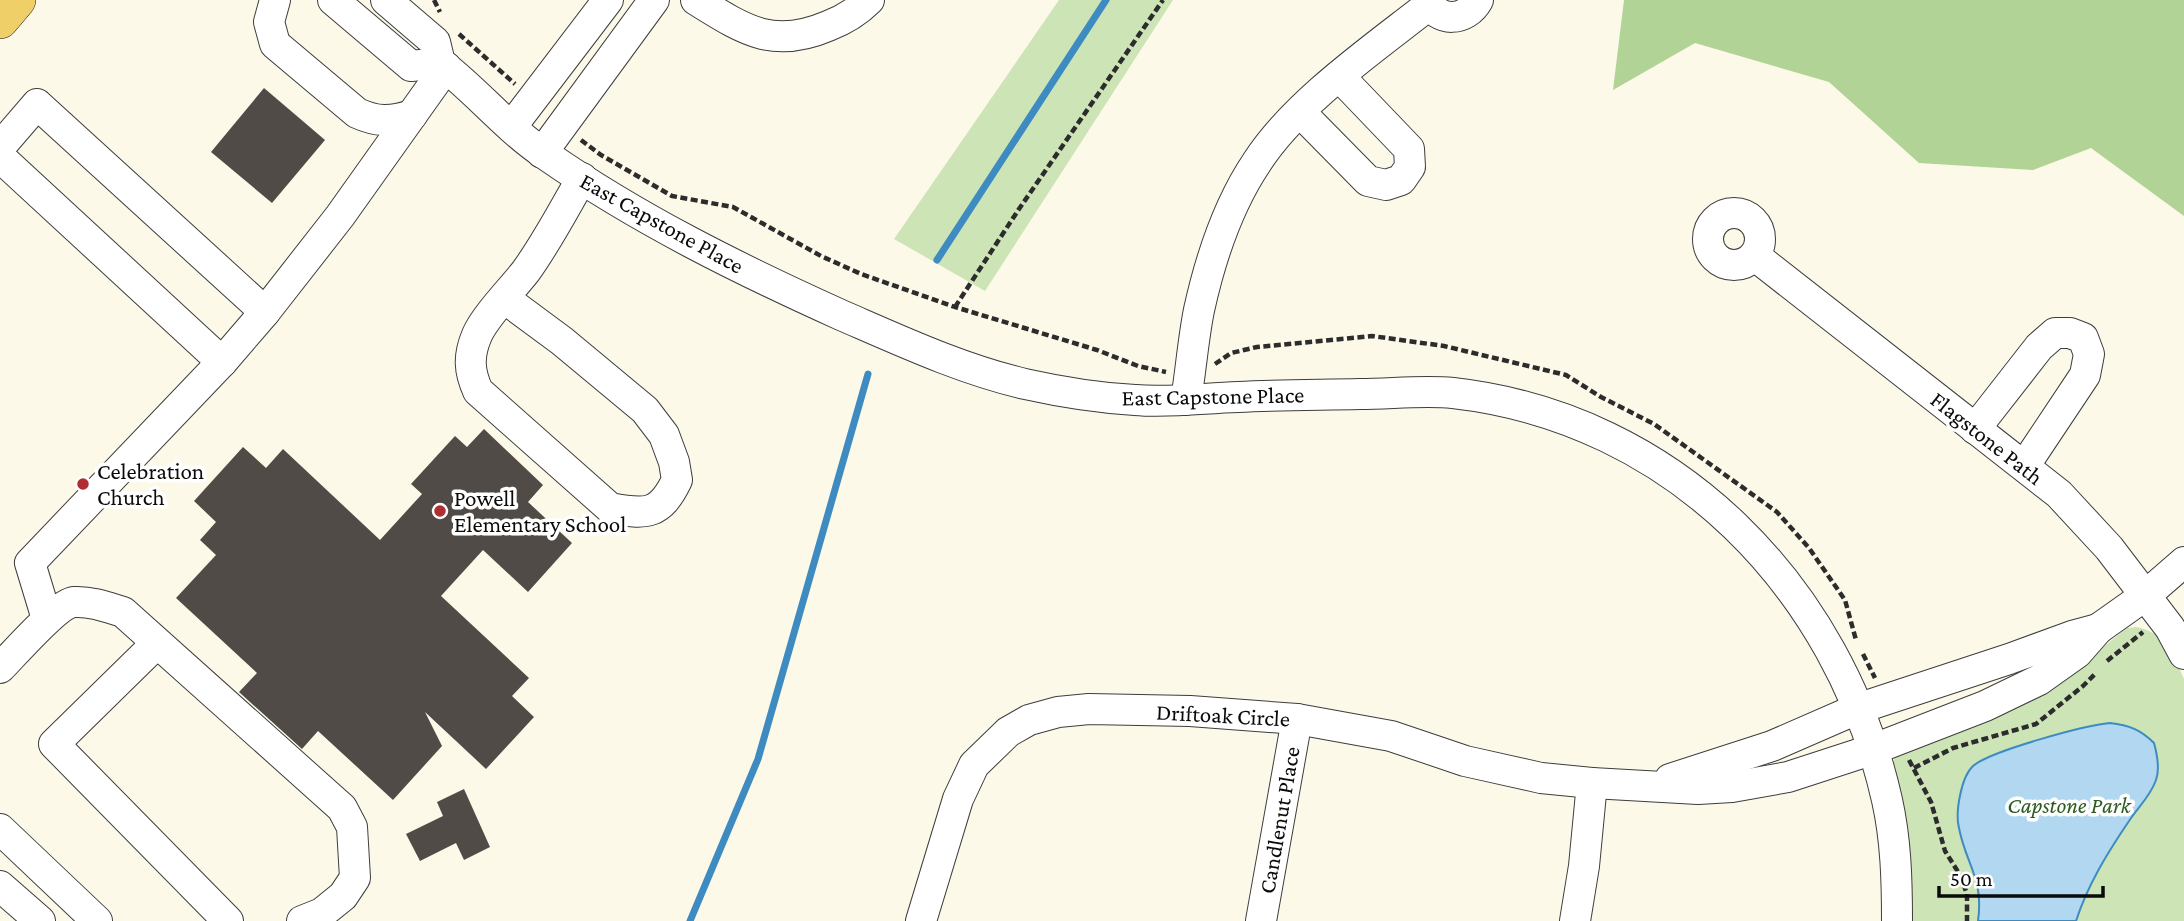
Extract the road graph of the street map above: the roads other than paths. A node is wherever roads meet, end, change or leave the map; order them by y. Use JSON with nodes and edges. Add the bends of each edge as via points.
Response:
{"nodes":[{"id":1,"x":17,"y":0,"type":"edge"},
{"id":2,"x":275,"y":0,"type":"edge"},
{"id":3,"x":333,"y":0,"type":"edge"},
{"id":4,"x":386,"y":0,"type":"edge"},
{"id":5,"x":608,"y":0,"type":"edge"},
{"id":6,"x":654,"y":0,"type":"edge"},
{"id":7,"x":696,"y":0,"type":"edge"},
{"id":8,"x":869,"y":0,"type":"edge"},
{"id":9,"x":1478,"y":0,"type":"edge"},
{"id":10,"x":1428,"y":3,"type":"edge"},
{"id":11,"x":0,"y":20,"type":"edge"},
{"id":12,"x":443,"y":65,"type":"junction"},
{"id":13,"x":1339,"y":76,"type":"junction"},
{"id":14,"x":1300,"y":112,"type":"junction"},
{"id":15,"x":412,"y":115,"type":"junction"},
{"id":16,"x":512,"y":126,"type":"junction"},
{"id":17,"x":0,"y":147,"type":"edge"},
{"id":18,"x":542,"y":153,"type":"junction"},
{"id":19,"x":0,"y":157,"type":"edge"},
{"id":20,"x":582,"y":178,"type":"junction"},
{"id":21,"x":1755,"y":256,"type":"dead end"},
{"id":22,"x":504,"y":298,"type":"junction"},
{"id":23,"x":265,"y":312,"type":"junction"},
{"id":24,"x":222,"y":362,"type":"junction"},
{"id":25,"x":1186,"y":400,"type":"junction"},
{"id":26,"x":1975,"y":429,"type":"junction"},
{"id":27,"x":2025,"y":465,"type":"junction"},
{"id":28,"x":2184,"y":562,"type":"edge"},
{"id":29,"x":2146,"y":596,"type":"junction"},
{"id":30,"x":47,"y":619,"type":"junction"},
{"id":31,"x":2098,"y":629,"type":"junction"},
{"id":32,"x":156,"y":644,"type":"junction"},
{"id":33,"x":2184,"y":654,"type":"edge"},
{"id":34,"x":0,"y":668,"type":"edge"},
{"id":35,"x":1857,"y":709,"type":"junction"},
{"id":36,"x":1297,"y":719,"type":"junction"},
{"id":37,"x":1874,"y":749,"type":"junction"},
{"id":38,"x":1592,"y":783,"type":"junction"},
{"id":39,"x":1647,"y":785,"type":"junction"},
{"id":40,"x":0,"y":829,"type":"edge"},
{"id":41,"x":0,"y":886,"type":"edge"},
{"id":42,"x":40,"y":921,"type":"edge"},
{"id":43,"x":97,"y":921,"type":"edge"},
{"id":44,"x":228,"y":921,"type":"edge"},
{"id":45,"x":302,"y":921,"type":"edge"},
{"id":46,"x":921,"y":921,"type":"edge"},
{"id":47,"x":1261,"y":921,"type":"edge"},
{"id":48,"x":1575,"y":921,"type":"edge"},
{"id":49,"x":1897,"y":921,"type":"edge"}],
"edges":[{"from":1,"to":11,"type":"main road"},
{"from":2,"to":15,"type":"street","via":[[270,33],[275,44],[357,113],[384,122]]},
{"from":3,"to":12,"type":"street","via":[[411,66]]},
{"from":4,"to":12,"type":"street","name":"East Capstone Place","via":[[435,42]]},
{"from":5,"to":16,"type":"street"},
{"from":6,"to":18,"type":"street"},
{"from":7,"to":8,"type":"street","via":[[733,24],[783,37],[808,35],[846,19]]},
{"from":9,"to":10,"type":"street","via":[[1469,12],[1452,18],[1435,12]]},
{"from":10,"to":13,"type":"street"},
{"from":12,"to":15,"type":"street"},
{"from":12,"to":16,"type":"street","name":"East Capstone Place"},
{"from":13,"to":14,"type":"street"},
{"from":13,"to":14,"type":"street","via":[[1409,149],[1410,167],[1401,180],[1386,185],[1368,181]]},
{"from":14,"to":25,"type":"street","via":[[1256,163],[1218,244],[1199,311]]},
{"from":15,"to":23,"type":"street"},
{"from":16,"to":18,"type":"street","name":"East Capstone Place"},
{"from":17,"to":23,"type":"street","via":[[37,104]]},
{"from":18,"to":20,"type":"street","name":"East Capstone Place"},
{"from":19,"to":24,"type":"street"},
{"from":20,"to":22,"type":"street","via":[[528,268]]},
{"from":20,"to":25,"type":"street","name":"East Capstone Place","via":[[671,233],[779,287],[976,371],[1075,394],[1138,401]]},
{"from":21,"to":26,"type":"street","name":"Flagstone Path"},
{"from":22,"to":22,"type":"street","via":[[478,332],[470,359],[470,374],[478,391],[610,508],[651,511],[665,501],[677,480],[674,461],[664,435],[645,410]]},
{"from":23,"to":24,"type":"street"},
{"from":24,"to":30,"type":"street","via":[[30,563]]},
{"from":25,"to":35,"type":"street","name":"East Capstone Place","via":[[1448,392],[1533,408],[1611,440],[1694,489],[1766,558],[1798,597],[1832,652]]},
{"from":26,"to":27,"type":"street","name":"Flagstone Path"},
{"from":26,"to":27,"type":"street","via":[[2055,333],[2082,338],[2089,354],[2085,375]]},
{"from":27,"to":29,"type":"street","name":"Flagstone Path","via":[[2077,512]]},
{"from":28,"to":29,"type":"street"},
{"from":29,"to":31,"type":"street"},
{"from":29,"to":33,"type":"street","name":"Flagstone Path"},
{"from":30,"to":32,"type":"street","via":[[71,602],[94,603],[122,612]]},
{"from":30,"to":34,"type":"street"},
{"from":31,"to":35,"type":"street","name":"Driftoak Circle"},
{"from":31,"to":37,"type":"street","name":"Driftoak Circle","via":[[2077,653],[2039,680]]},
{"from":32,"to":44,"type":"street","via":[[54,744]]},
{"from":32,"to":45,"type":"street","via":[[342,808],[352,827],[355,878],[344,897]]},
{"from":35,"to":37,"type":"street","name":"East Capstone Place"},
{"from":35,"to":39,"type":"street","name":"Driftoak Circle","via":[[1772,746]]},
{"from":36,"to":38,"type":"street","name":"Driftoak Circle","via":[[1391,736],[1504,771]]},
{"from":36,"to":46,"type":"street","name":"Driftoak Circle","via":[[1089,709],[1029,720],[1008,732],[974,765],[958,799]]},
{"from":36,"to":47,"type":"street","name":"Candlenut Place"},
{"from":37,"to":39,"type":"street","name":"Driftoak Circle","via":[[1787,777],[1732,787]]},
{"from":37,"to":49,"type":"street","name":"East Capstone Place","via":[[1893,835]]},
{"from":38,"to":39,"type":"street","name":"Driftoak Circle"},
{"from":38,"to":48,"type":"street"},
{"from":40,"to":43,"type":"street"},
{"from":41,"to":42,"type":"street"}]}
